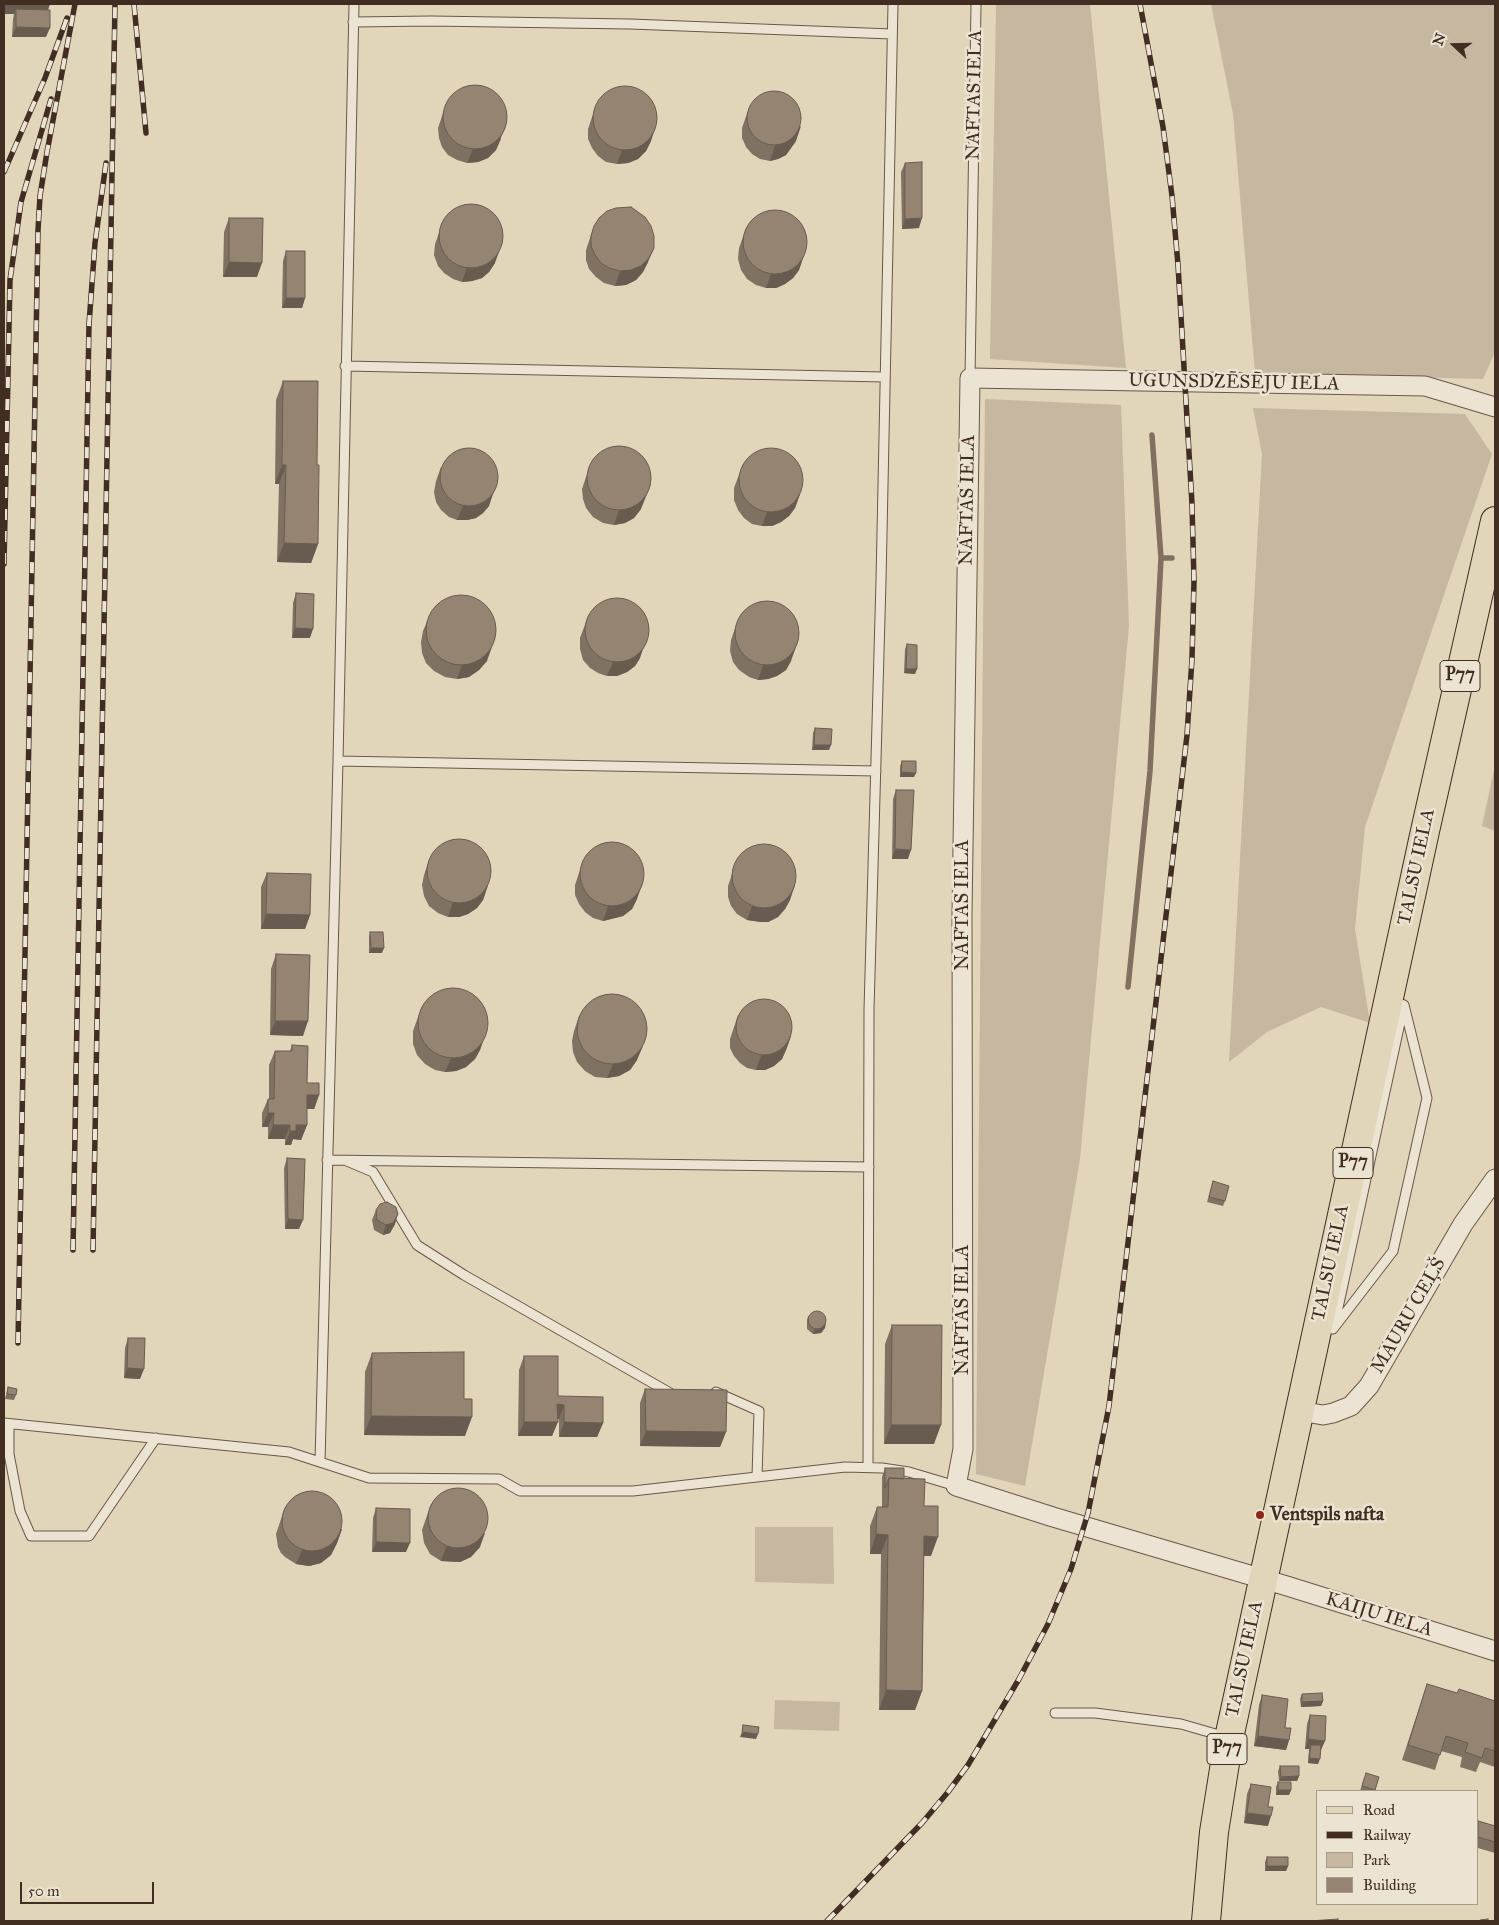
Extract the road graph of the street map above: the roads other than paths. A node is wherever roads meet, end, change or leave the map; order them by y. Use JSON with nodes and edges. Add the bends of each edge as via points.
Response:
{"nodes":[{"id":1,"x":354,"y":4,"type":"edge"},
{"id":2,"x":893,"y":4,"type":"edge"},
{"id":3,"x":976,"y":4,"type":"edge"},
{"id":4,"x":353,"y":22,"type":"junction"},
{"id":5,"x":892,"y":34,"type":"junction"},
{"id":6,"x":345,"y":366,"type":"junction"},
{"id":7,"x":885,"y":377,"type":"junction"},
{"id":8,"x":970,"y":378,"type":"junction"},
{"id":9,"x":1495,"y":407,"type":"edge"},
{"id":10,"x":1495,"y":521,"type":"edge"},
{"id":11,"x":338,"y":761,"type":"junction"},
{"id":12,"x":876,"y":771,"type":"junction"},
{"id":13,"x":1396,"y":1003,"type":"junction"},
{"id":14,"x":327,"y":1160,"type":"junction"},
{"id":15,"x":347,"y":1161,"type":"junction"},
{"id":16,"x":869,"y":1167,"type":"junction"},
{"id":17,"x":1495,"y":1179,"type":"edge"},
{"id":18,"x":1326,"y":1327,"type":"junction"},
{"id":19,"x":706,"y":1392,"type":"edge"},
{"id":20,"x":677,"y":1393,"type":"edge"},
{"id":21,"x":1299,"y":1411,"type":"junction"},
{"id":22,"x":7,"y":1423,"type":"edge"},
{"id":23,"x":156,"y":1438,"type":"junction"},
{"id":24,"x":320,"y":1462,"type":"junction"},
{"id":25,"x":868,"y":1467,"type":"junction"},
{"id":26,"x":757,"y":1477,"type":"junction"},
{"id":27,"x":956,"y":1486,"type":"junction"},
{"id":28,"x":1262,"y":1580,"type":"junction"},
{"id":29,"x":1495,"y":1651,"type":"edge"},
{"id":30,"x":1055,"y":1713,"type":"dead end"},
{"id":31,"x":1229,"y":1738,"type":"junction"},
{"id":32,"x":1206,"y":1921,"type":"edge"}],
"edges":[{"from":1,"to":4,"type":"lane"},
{"from":2,"to":5,"type":"lane"},
{"from":3,"to":8,"type":"lane","name":"NAFTAS IELA"},
{"from":4,"to":5,"type":"lane","via":[[630,24]]},
{"from":4,"to":6,"type":"lane"},
{"from":5,"to":7,"type":"lane"},
{"from":6,"to":7,"type":"lane"},
{"from":6,"to":11,"type":"lane"},
{"from":7,"to":12,"type":"lane"},
{"from":8,"to":9,"type":"street","name":"UGUNSDZĒSĒJU IELA","via":[[1425,386]]},
{"from":8,"to":27,"type":"street","name":"NAFTAS IELA","via":[[962,914],[963,1449]]},
{"from":10,"to":13,"type":"main road","name":"TALSU IELA","number":"P77","via":[[1425,831]]},
{"from":11,"to":12,"type":"lane"},
{"from":11,"to":14,"type":"lane"},
{"from":12,"to":16,"type":"lane","via":[[869,1010]]},
{"from":13,"to":18,"type":"main road","name":"TALSU IELA","number":"P77"},
{"from":13,"to":18,"type":"lane","via":[[1427,1098],[1393,1251]]},
{"from":14,"to":15,"type":"lane"},
{"from":14,"to":24,"type":"lane"},
{"from":15,"to":16,"type":"lane"},
{"from":15,"to":20,"type":"lane","via":[[373,1172],[417,1245],[668,1393]]},
{"from":16,"to":25,"type":"lane"},
{"from":17,"to":21,"type":"street","name":"MAURU CEĻŠ","via":[[1463,1224],[1369,1386],[1351,1406],[1333,1414]]},
{"from":18,"to":21,"type":"main road","name":"TALSU IELA","number":"P77"},
{"from":19,"to":26,"type":"lane","via":[[715,1392],[759,1411]]},
{"from":21,"to":28,"type":"main road","name":"TALSU IELA","number":"P77"},
{"from":22,"to":23,"type":"lane"},
{"from":22,"to":23,"type":"lane","via":[[9,1454],[20,1511],[31,1536],[89,1536]]},
{"from":23,"to":24,"type":"lane","via":[[289,1452]]},
{"from":24,"to":26,"type":"lane","via":[[369,1478],[499,1478],[520,1491],[633,1491]]},
{"from":25,"to":26,"type":"lane"},
{"from":25,"to":27,"type":"lane","via":[[909,1472]]},
{"from":27,"to":28,"type":"street"},
{"from":28,"to":29,"type":"street","name":"KAIJU IELA"},
{"from":28,"to":31,"type":"main road","name":"TALSU IELA","number":"P77"},
{"from":30,"to":31,"type":"lane","via":[[1095,1713],[1181,1724]]},
{"from":31,"to":32,"type":"main road","name":"TALSU IELA","number":"P77","via":[[1214,1832]]}]}
